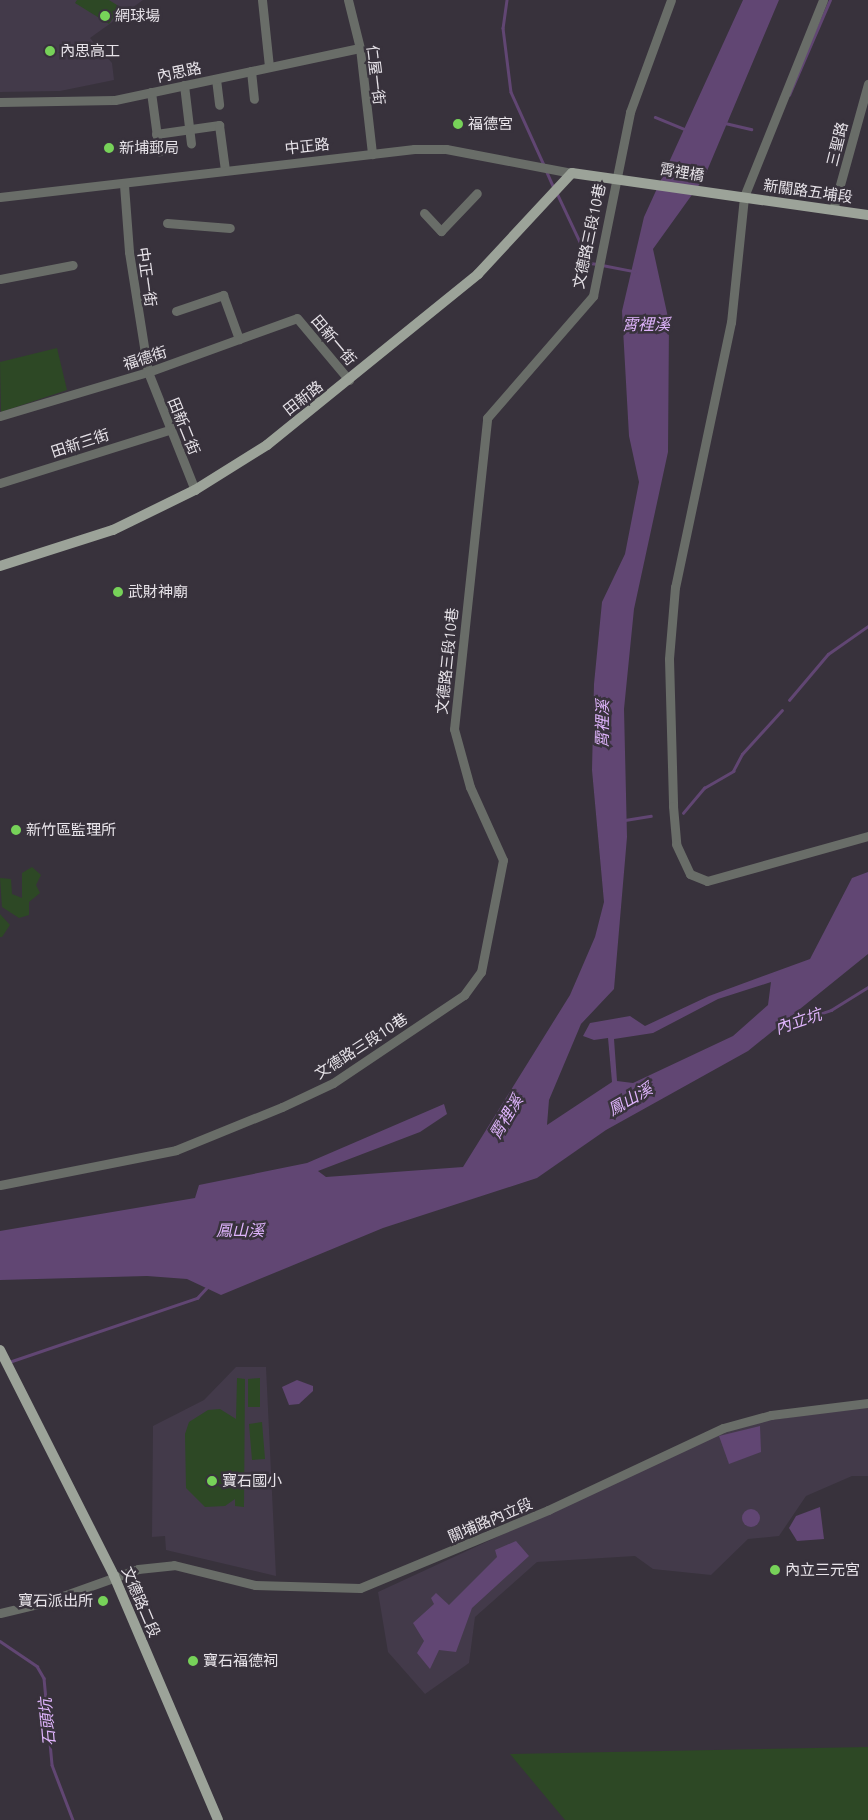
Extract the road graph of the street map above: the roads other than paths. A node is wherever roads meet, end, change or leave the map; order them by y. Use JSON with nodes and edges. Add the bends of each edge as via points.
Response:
{"nodes":[{"id":1,"x":262,"y":0,"type":"edge"},
{"id":2,"x":348,"y":0,"type":"edge"},
{"id":3,"x":672,"y":0,"type":"edge"},
{"id":4,"x":824,"y":0,"type":"edge"},
{"id":5,"x":360,"y":48,"type":"junction"},
{"id":6,"x":269,"y":67,"type":"junction"},
{"id":7,"x":251,"y":71,"type":"junction"},
{"id":8,"x":216,"y":78,"type":"junction"},
{"id":9,"x":868,"y":84,"type":"edge"},
{"id":10,"x":184,"y":85,"type":"junction"},
{"id":11,"x":151,"y":92,"type":"junction"},
{"id":12,"x":254,"y":99,"type":"dead end"},
{"id":13,"x":0,"y":102,"type":"edge"},
{"id":14,"x":219,"y":105,"type":"dead end"},
{"id":15,"x":190,"y":129,"type":"junction"},
{"id":16,"x":156,"y":134,"type":"junction"},
{"id":17,"x":191,"y":144,"type":"dead end"},
{"id":18,"x":159,"y":151,"type":"dead end"},
{"id":19,"x":372,"y":154,"type":"junction"},
{"id":20,"x":225,"y":170,"type":"junction"},
{"id":21,"x":572,"y":172,"type":"junction"},
{"id":22,"x":616,"y":177,"type":"junction"},
{"id":23,"x":124,"y":185,"type":"junction"},
{"id":24,"x":477,"y":192,"type":"dead end"},
{"id":25,"x":0,"y":197,"type":"edge"},
{"id":26,"x":744,"y":197,"type":"junction"},
{"id":27,"x":833,"y":210,"type":"junction"},
{"id":28,"x":424,"y":214,"type":"dead end"},
{"id":29,"x":868,"y":216,"type":"edge"},
{"id":30,"x":167,"y":223,"type":"dead end"},
{"id":31,"x":230,"y":228,"type":"dead end"},
{"id":32,"x":73,"y":266,"type":"dead end"},
{"id":33,"x":0,"y":279,"type":"edge"},
{"id":34,"x":176,"y":310,"type":"dead end"},
{"id":35,"x":297,"y":318,"type":"joint"},
{"id":36,"x":239,"y":339,"type":"junction"},
{"id":37,"x":148,"y":372,"type":"junction"},
{"id":38,"x":349,"y":380,"type":"junction"},
{"id":39,"x":0,"y":416,"type":"edge"},
{"id":40,"x":169,"y":430,"type":"junction"},
{"id":41,"x":0,"y":483,"type":"edge"},
{"id":42,"x":195,"y":490,"type":"junction"},
{"id":43,"x":0,"y":566,"type":"edge"},
{"id":44,"x":868,"y":836,"type":"edge"},
{"id":45,"x":0,"y":1185,"type":"edge"},
{"id":46,"x":0,"y":1350,"type":"edge"},
{"id":47,"x":868,"y":1403,"type":"edge"},
{"id":48,"x":114,"y":1576,"type":"junction"},
{"id":49,"x":0,"y":1613,"type":"edge"},
{"id":50,"x":218,"y":1820,"type":"edge"}],
"edges":[{"from":1,"to":6,"type":"street"},
{"from":2,"to":5,"type":"street","name":"仁屋一街"},
{"from":3,"to":22,"type":"street","name":"文德路三段10巷","via":[[630,112]]},
{"from":4,"to":26,"type":"street"},
{"from":5,"to":6,"type":"street","name":"內思路"},
{"from":5,"to":19,"type":"street","name":"仁屋一街"},
{"from":6,"to":7,"type":"street","name":"內思路"},
{"from":7,"to":8,"type":"street","name":"內思路"},
{"from":7,"to":12,"type":"street"},
{"from":8,"to":10,"type":"street","name":"內思路"},
{"from":8,"to":14,"type":"street"},
{"from":9,"to":27,"type":"street","name":"三聖路"},
{"from":10,"to":11,"type":"street","name":"內思路"},
{"from":10,"to":15,"type":"street"},
{"from":11,"to":13,"type":"street","name":"內思路","via":[[115,100]]},
{"from":11,"to":16,"type":"street"},
{"from":15,"to":16,"type":"street"},
{"from":15,"to":17,"type":"street"},
{"from":15,"to":20,"type":"street","via":[[219,125]]},
{"from":16,"to":18,"type":"street"},
{"from":19,"to":20,"type":"street","name":"中正路"},
{"from":19,"to":21,"type":"street","name":"中正路","via":[[446,149]]},
{"from":20,"to":23,"type":"street","name":"中正路"},
{"from":21,"to":22,"type":"main road","name":"中正路"},
{"from":21,"to":38,"type":"main road","name":"田新路","via":[[478,274]]},
{"from":22,"to":26,"type":"main road","name":"霄裡橋"},
{"from":22,"to":45,"type":"street","name":"文德路三段10巷","via":[[593,296],[487,418],[454,729],[470,787],[502,860],[481,972],[464,995],[333,1084],[282,1107],[176,1150]]},
{"from":23,"to":25,"type":"street","name":"中正路"},
{"from":23,"to":37,"type":"street","name":"中正一街","via":[[129,252]]},
{"from":24,"to":28,"type":"street","via":[[441,231]]},
{"from":26,"to":27,"type":"main road","name":"新關路五埔段"},
{"from":26,"to":44,"type":"street","via":[[731,322],[675,587],[669,668],[676,844],[690,874],[707,881]]},
{"from":27,"to":29,"type":"main road","name":"新關路五埔段"},
{"from":30,"to":31,"type":"street"},
{"from":32,"to":33,"type":"street"},
{"from":34,"to":36,"type":"street","via":[[223,296]]},
{"from":35,"to":36,"type":"street","name":"福德街"},
{"from":35,"to":38,"type":"street","name":"田新一街"},
{"from":36,"to":37,"type":"street","name":"福德街"},
{"from":37,"to":39,"type":"street","name":"福德街"},
{"from":37,"to":40,"type":"street","name":"田新二街"},
{"from":38,"to":42,"type":"main road","name":"田新路","via":[[267,445]]},
{"from":40,"to":41,"type":"street","name":"田新三街"},
{"from":40,"to":42,"type":"street","name":"田新二街"},
{"from":42,"to":43,"type":"main road","name":"田新路","via":[[113,530]]},
{"from":46,"to":48,"type":"main road","name":"文德路二段"},
{"from":47,"to":48,"type":"street","name":"關埔路內立段","via":[[771,1415],[723,1428],[548,1510],[360,1588],[255,1584],[174,1565]]},
{"from":48,"to":49,"type":"street","name":"關埔路內立段","via":[[46,1602]]},
{"from":48,"to":50,"type":"main road","name":"文德路二段"}]}
